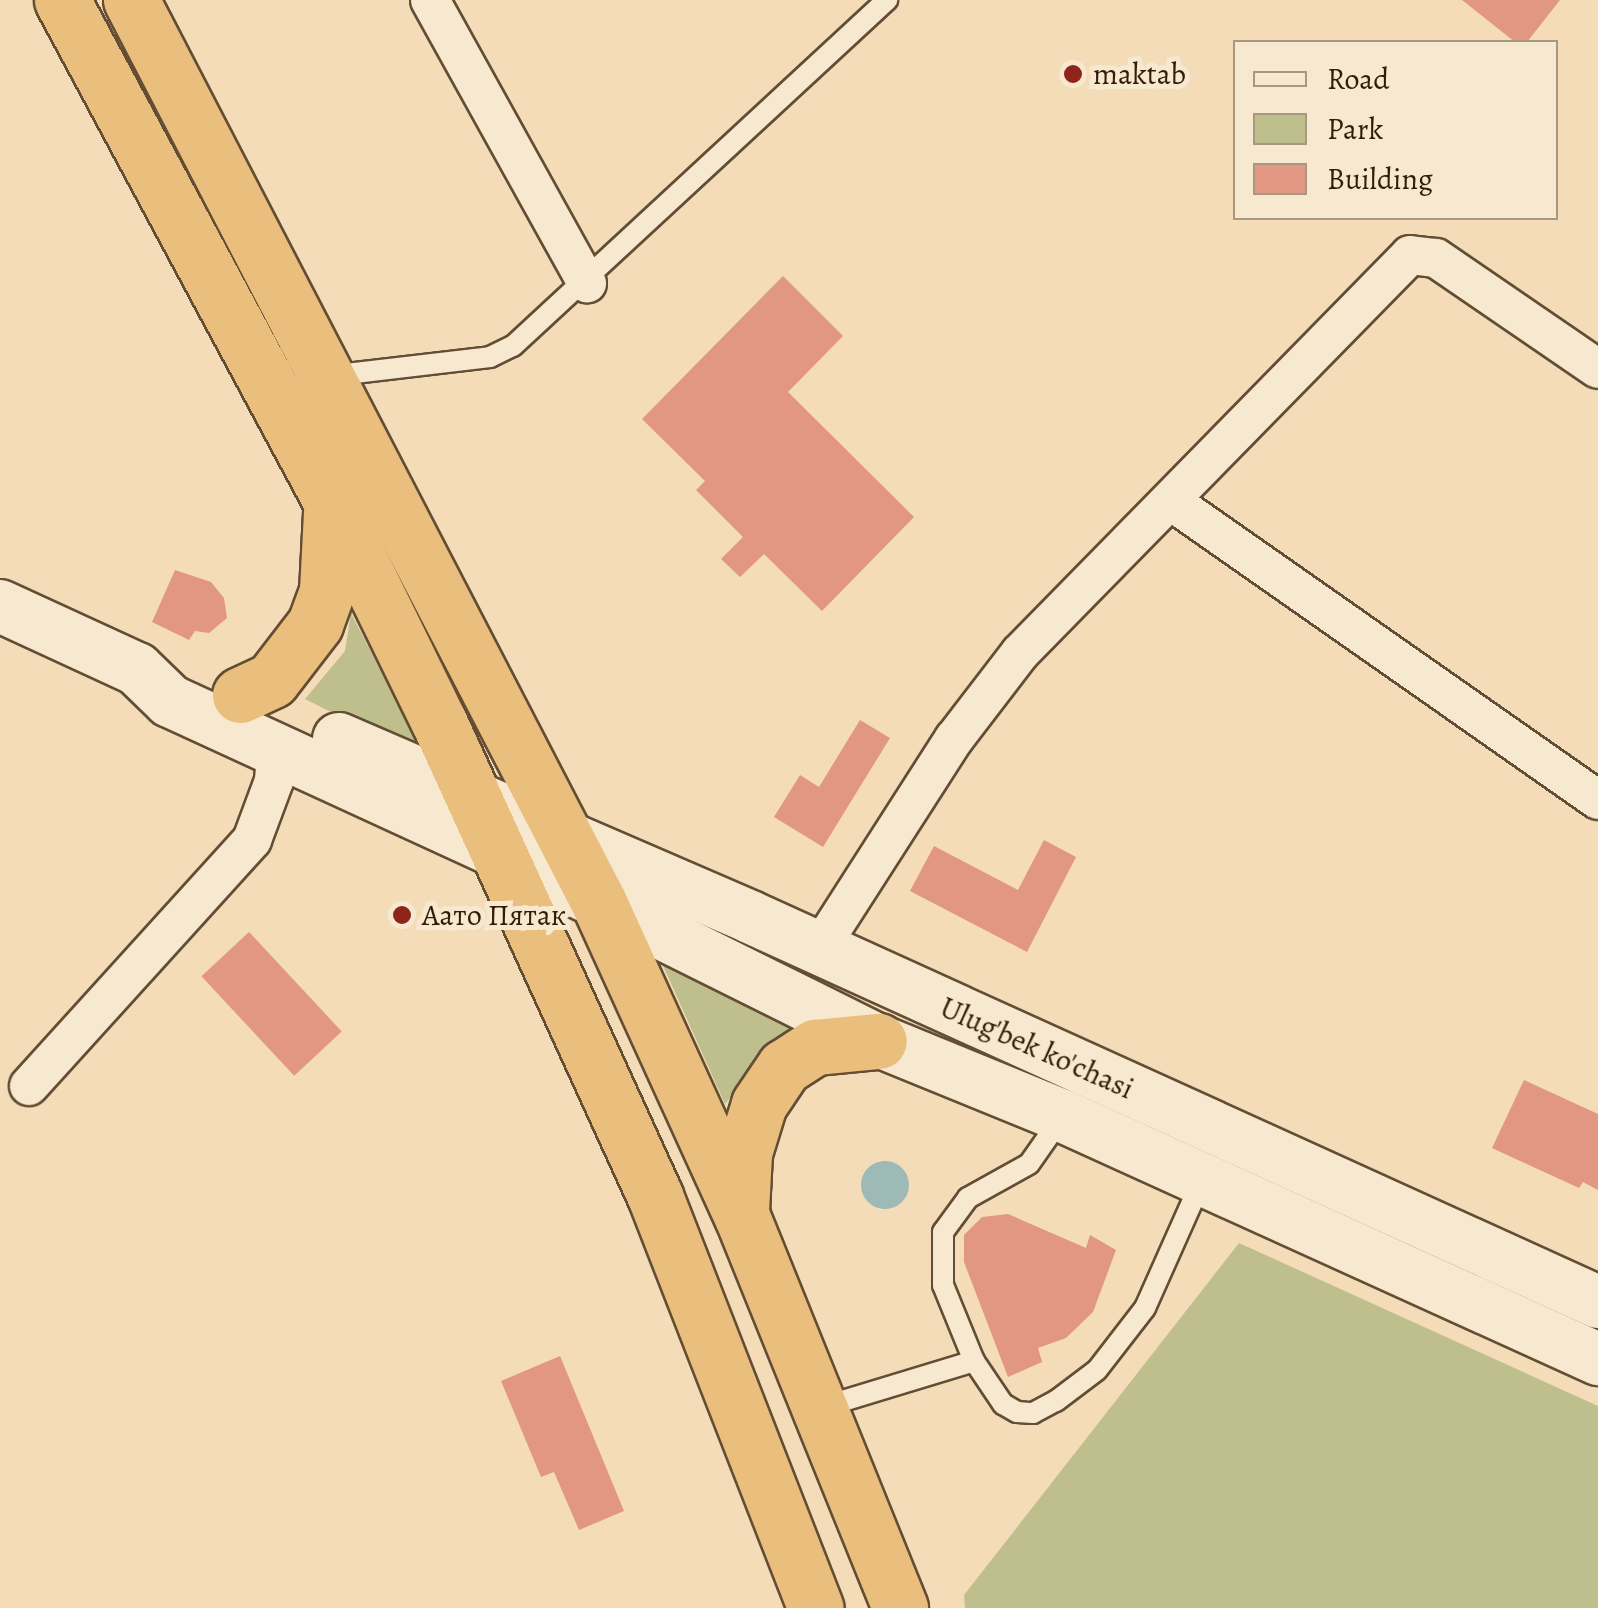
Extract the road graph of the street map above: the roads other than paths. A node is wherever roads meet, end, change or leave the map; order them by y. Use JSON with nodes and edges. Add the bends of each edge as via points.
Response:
{"nodes":[{"id":1,"x":62,"y":0,"type":"edge"},
{"id":2,"x":130,"y":0,"type":"edge"},
{"id":3,"x":430,"y":0,"type":"edge"},
{"id":4,"x":887,"y":0,"type":"edge"},
{"id":5,"x":587,"y":283,"type":"junction"},
{"id":6,"x":1598,"y":369,"type":"edge"},
{"id":7,"x":322,"y":377,"type":"junction"},
{"id":8,"x":1171,"y":501,"type":"junction"},
{"id":9,"x":332,"y":503,"type":"junction"},
{"id":10,"x":0,"y":606,"type":"edge"},
{"id":11,"x":137,"y":669,"type":"junction"},
{"id":12,"x":240,"y":695,"type":"junction"},
{"id":13,"x":276,"y":749,"type":"junction"},
{"id":14,"x":474,"y":798,"type":"junction"},
{"id":15,"x":1598,"y":800,"type":"edge"},
{"id":16,"x":561,"y":833,"type":"junction"},
{"id":17,"x":498,"y":852,"type":"junction"},
{"id":18,"x":599,"y":903,"type":"junction"},
{"id":19,"x":819,"y":949,"type":"junction"},
{"id":20,"x":880,"y":1041,"type":"junction"},
{"id":21,"x":29,"y":1086,"type":"dead end"},
{"id":22,"x":1063,"y":1116,"type":"junction"},
{"id":23,"x":1203,"y":1179,"type":"junction"},
{"id":24,"x":741,"y":1214,"type":"junction"},
{"id":25,"x":1598,"y":1302,"type":"edge"},
{"id":26,"x":1598,"y":1358,"type":"edge"},
{"id":27,"x":974,"y":1361,"type":"junction"},
{"id":28,"x":820,"y":1408,"type":"junction"},
{"id":29,"x":816,"y":1608,"type":"edge"},
{"id":30,"x":900,"y":1608,"type":"edge"}],
"edges":[{"from":1,"to":9,"type":"highway"},
{"from":2,"to":7,"type":"highway"},
{"from":3,"to":5,"type":"street"},
{"from":4,"to":5,"type":"lane"},
{"from":5,"to":7,"type":"lane","via":[[498,354]]},
{"from":6,"to":8,"type":"street","via":[[1417,252]]},
{"from":7,"to":16,"type":"highway"},
{"from":8,"to":15,"type":"street"},
{"from":8,"to":19,"type":"street","via":[[1020,653],[954,738]]},
{"from":9,"to":12,"type":"highway","via":[[327,592],[316,624],[272,680]]},
{"from":9,"to":14,"type":"highway"},
{"from":10,"to":11,"type":"main road"},
{"from":11,"to":12,"type":"main road","name":"Ulug'bek ko'chasi","via":[[188,672]]},
{"from":11,"to":13,"type":"main road","name":"Ulug'bek ko'chasi","via":[[170,701]]},
{"from":12,"to":14,"type":"main road","name":"Ulug'bek ko'chasi"},
{"from":13,"to":17,"type":"main road","name":"Ulug'bek ko'chasi"},
{"from":13,"to":21,"type":"street","via":[[274,781],[252,840]]},
{"from":14,"to":16,"type":"main road","name":"Ulug'bek ko'chasi"},
{"from":14,"to":17,"type":"highway"},
{"from":16,"to":18,"type":"highway"},
{"from":16,"to":19,"type":"main road","name":"Ulug'bek ko'chasi"},
{"from":17,"to":18,"type":"main road","name":"Ulug'bek ko'chasi"},
{"from":17,"to":29,"type":"highway","via":[[654,1196]]},
{"from":18,"to":20,"type":"main road","name":"Ulug'bek ko'chasi"},
{"from":18,"to":24,"type":"highway"},
{"from":19,"to":25,"type":"main road","name":"Ulug'bek ko'chasi"},
{"from":20,"to":22,"type":"main road","name":"Ulug'bek ko'chasi"},
{"from":20,"to":24,"type":"highway","via":[[815,1047],[784,1067],[759,1104],[744,1153]]},
{"from":22,"to":23,"type":"main road","name":"Ulug'bek ko'chasi"},
{"from":22,"to":27,"type":"lane","via":[[1029,1164],[968,1198],[943,1232],[942,1284]]},
{"from":23,"to":26,"type":"main road","name":"Ulug'bek ko'chasi"},
{"from":23,"to":27,"type":"lane","via":[[1146,1308],[1070,1391],[1033,1413],[1017,1412],[1003,1404]]},
{"from":24,"to":28,"type":"highway"},
{"from":27,"to":28,"type":"lane"},
{"from":28,"to":30,"type":"highway"}]}
